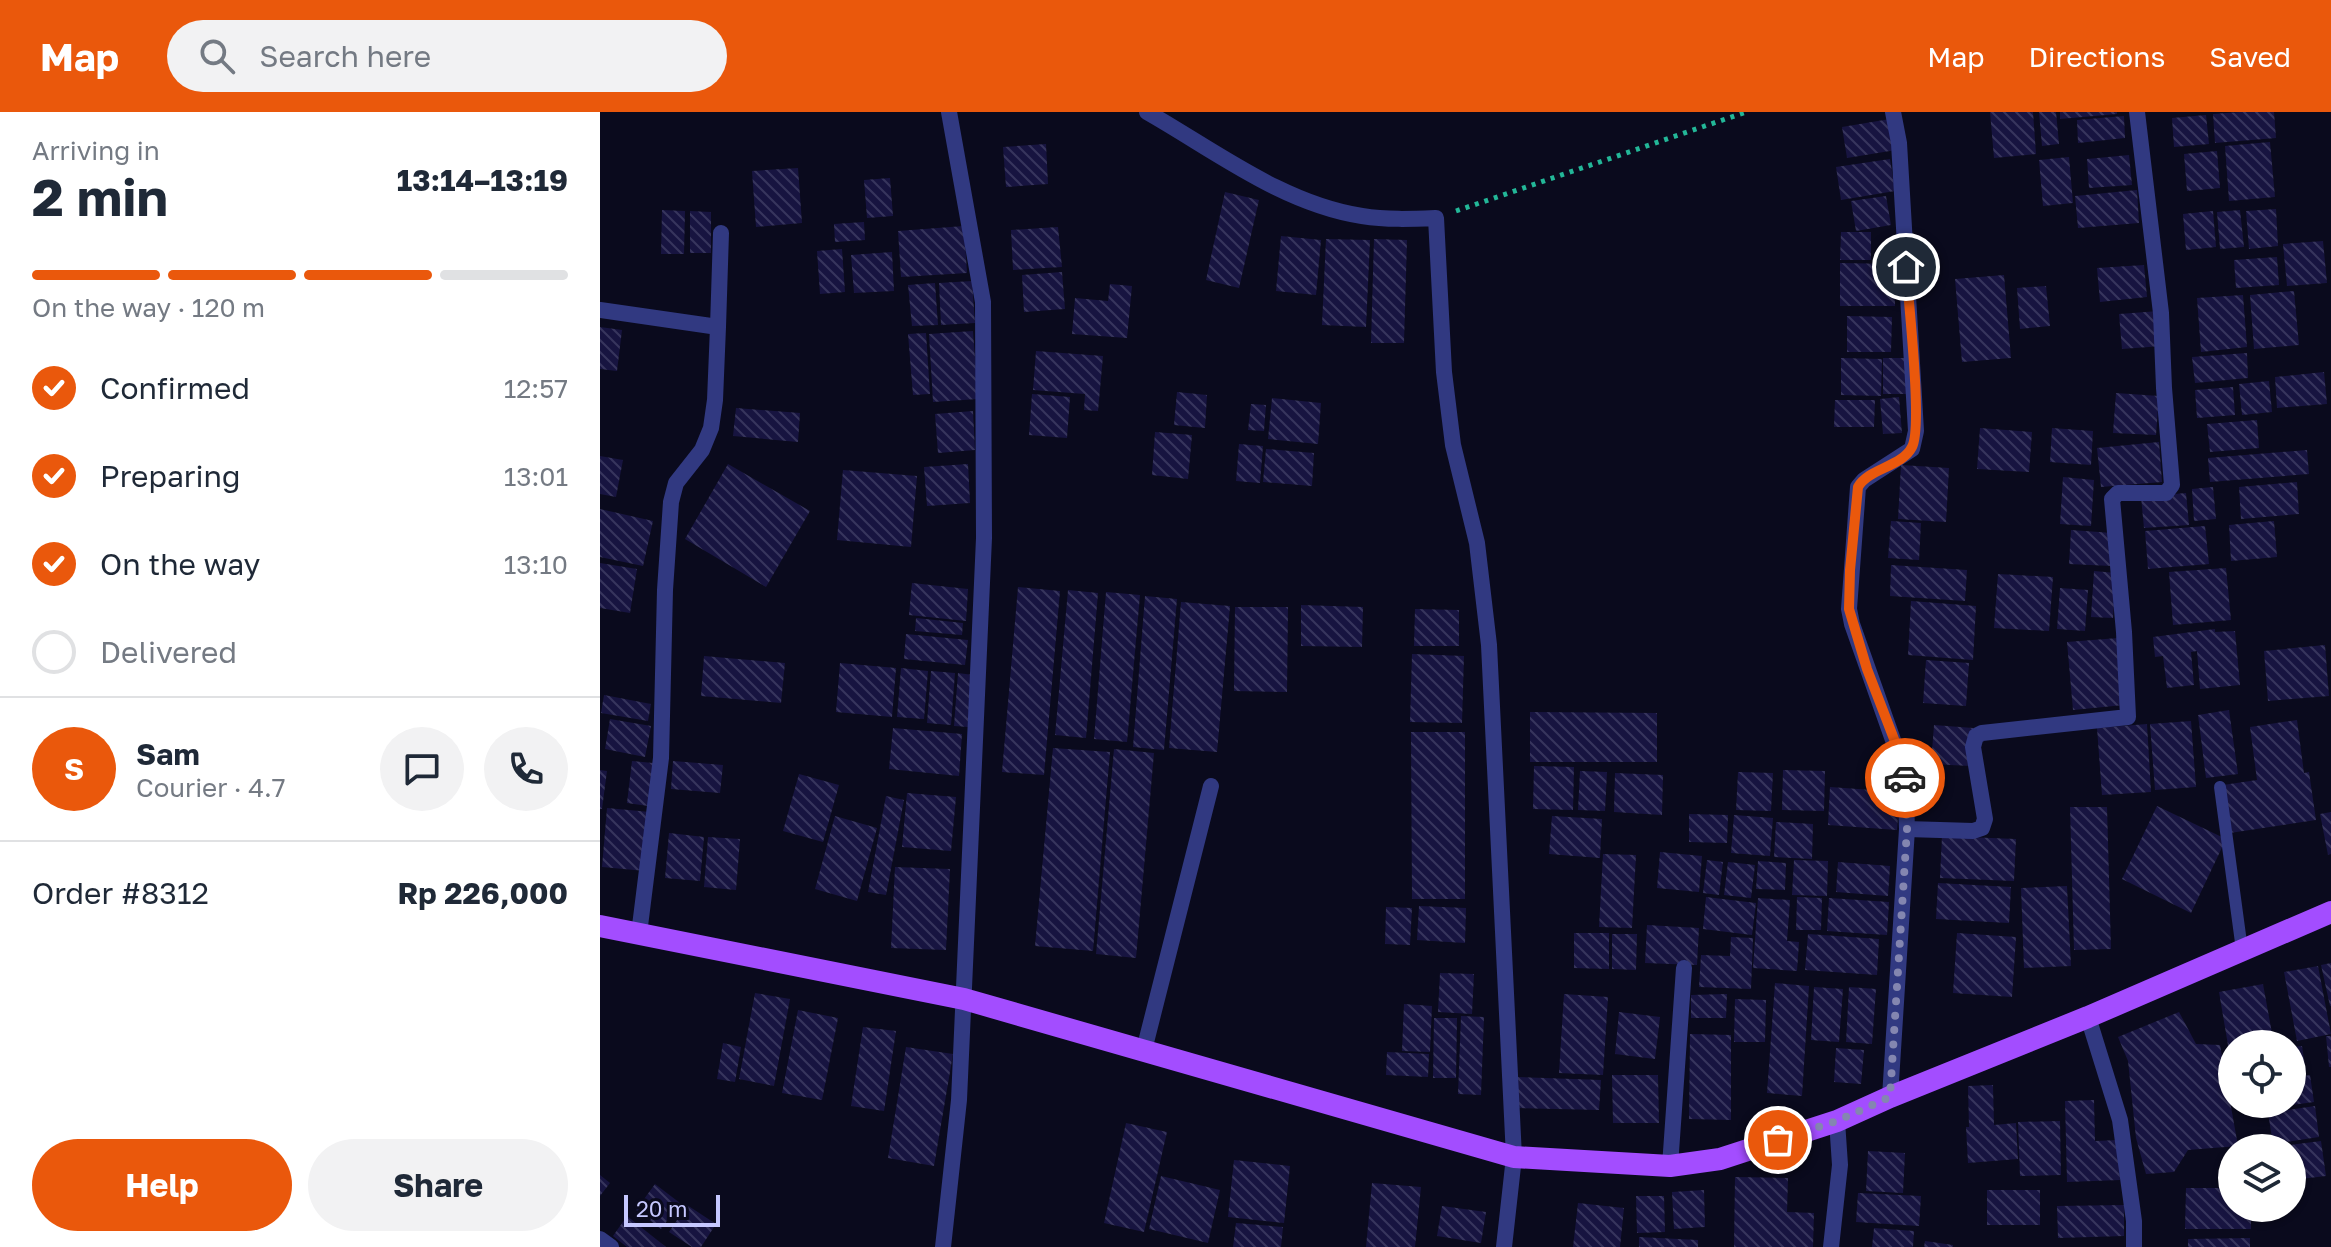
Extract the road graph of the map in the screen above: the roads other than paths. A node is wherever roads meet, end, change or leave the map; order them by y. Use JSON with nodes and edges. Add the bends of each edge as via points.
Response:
{"nodes":[{"id":1,"x":949,"y":112,"type":"edge"},
{"id":2,"x":1147,"y":112,"type":"edge"},
{"id":3,"x":1893,"y":112,"type":"edge"},
{"id":4,"x":2137,"y":112,"type":"edge"},
{"id":5,"x":721,"y":233,"type":"dead end"},
{"id":6,"x":600,"y":310,"type":"edge"},
{"id":7,"x":718,"y":327,"type":"junction"},
{"id":8,"x":1211,"y":786,"type":"dead end"},
{"id":9,"x":2220,"y":787,"type":"dead end"},
{"id":10,"x":1907,"y":829,"type":"junction"},
{"id":11,"x":2331,"y":912,"type":"edge"},
{"id":12,"x":600,"y":926,"type":"edge"},
{"id":13,"x":639,"y":934,"type":"junction"},
{"id":14,"x":2242,"y":950,"type":"junction"},
{"id":15,"x":1684,"y":968,"type":"dead end"},
{"id":16,"x":964,"y":999,"type":"junction"},
{"id":17,"x":2088,"y":1017,"type":"junction"},
{"id":18,"x":1144,"y":1050,"type":"junction"},
{"id":19,"x":1890,"y":1097,"type":"junction"},
{"id":20,"x":1837,"y":1121,"type":"junction"},
{"id":21,"x":1514,"y":1157,"type":"junction"},
{"id":22,"x":1670,"y":1166,"type":"junction"},
{"id":23,"x":600,"y":1239,"type":"edge"},
{"id":24,"x":611,"y":1247,"type":"edge"},
{"id":25,"x":943,"y":1247,"type":"edge"},
{"id":26,"x":1504,"y":1247,"type":"edge"},
{"id":27,"x":1831,"y":1247,"type":"edge"},
{"id":28,"x":2134,"y":1247,"type":"edge"}],
"edges":[{"from":1,"to":16,"type":"street","via":[[979,269],[985,360],[984,538]]},
{"from":2,"to":21,"type":"street","via":[[1300,198],[1359,216],[1436,218],[1451,430],[1477,543],[1489,645]]},
{"from":3,"to":10,"type":"street","via":[[1916,431],[1912,449],[1858,487],[1848,595],[1852,624],[1905,774]]},
{"from":4,"to":10,"type":"street","via":[[2161,313],[2172,485],[2166,493],[2118,493],[2112,499],[2128,717],[1976,736],[1982,828]]},
{"from":5,"to":7,"type":"street"},
{"from":6,"to":7,"type":"street"},
{"from":7,"to":13,"type":"street","via":[[711,428],[702,450],[676,483],[671,502],[661,758]]},
{"from":8,"to":18,"type":"street"},
{"from":9,"to":14,"type":"lane"},
{"from":10,"to":19,"type":"street"},
{"from":11,"to":14,"type":"main road"},
{"from":12,"to":13,"type":"main road"},
{"from":13,"to":16,"type":"main road"},
{"from":14,"to":17,"type":"main road"},
{"from":15,"to":22,"type":"street"},
{"from":16,"to":18,"type":"main road"},
{"from":16,"to":25,"type":"street"},
{"from":17,"to":19,"type":"main road"},
{"from":17,"to":28,"type":"street","via":[[2120,1120]]},
{"from":18,"to":21,"type":"main road"},
{"from":19,"to":20,"type":"main road"},
{"from":20,"to":22,"type":"main road","via":[[1720,1159]]},
{"from":20,"to":27,"type":"street","via":[[1840,1165]]},
{"from":21,"to":22,"type":"main road"},
{"from":21,"to":26,"type":"street"},
{"from":23,"to":24,"type":"street"}]}
